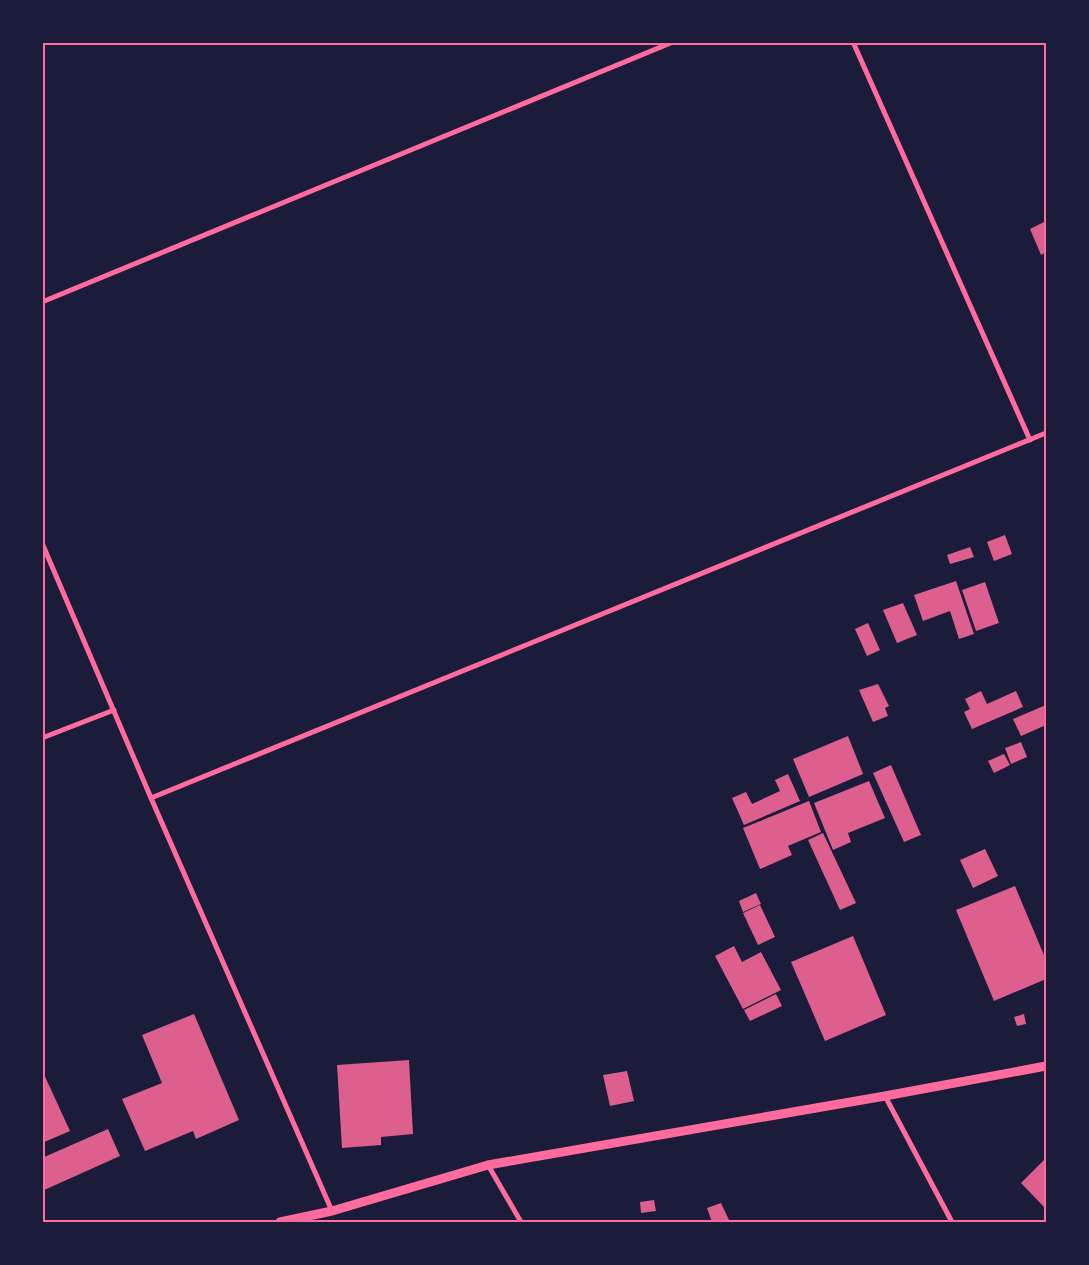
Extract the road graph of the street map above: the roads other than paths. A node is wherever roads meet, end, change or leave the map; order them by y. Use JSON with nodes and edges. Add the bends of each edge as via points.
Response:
{"nodes":[{"id":1,"x":673,"y":42,"type":"edge"},
{"id":2,"x":853,"y":42,"type":"edge"},
{"id":3,"x":42,"y":302,"type":"edge"},
{"id":4,"x":1046,"y":433,"type":"edge"},
{"id":5,"x":1030,"y":440,"type":"junction"},
{"id":6,"x":42,"y":543,"type":"edge"},
{"id":7,"x":114,"y":710,"type":"junction"},
{"id":8,"x":42,"y":738,"type":"edge"},
{"id":9,"x":151,"y":798,"type":"junction"},
{"id":10,"x":1046,"y":1066,"type":"edge"},
{"id":11,"x":885,"y":1096,"type":"junction"},
{"id":12,"x":488,"y":1165,"type":"junction"},
{"id":13,"x":332,"y":1211,"type":"junction"},
{"id":14,"x":280,"y":1222,"type":"edge"},
{"id":15,"x":521,"y":1222,"type":"edge"},
{"id":16,"x":952,"y":1222,"type":"edge"}],
"edges":[{"from":1,"to":3,"type":"street"},
{"from":2,"to":5,"type":"street"},
{"from":4,"to":5,"type":"street"},
{"from":5,"to":9,"type":"street"},
{"from":6,"to":7,"type":"street"},
{"from":7,"to":8,"type":"street"},
{"from":7,"to":9,"type":"street"},
{"from":9,"to":13,"type":"street"},
{"from":10,"to":11,"type":"street"},
{"from":11,"to":12,"type":"street"},
{"from":11,"to":16,"type":"street"},
{"from":12,"to":13,"type":"street"},
{"from":12,"to":15,"type":"street"},
{"from":13,"to":14,"type":"street"}]}
